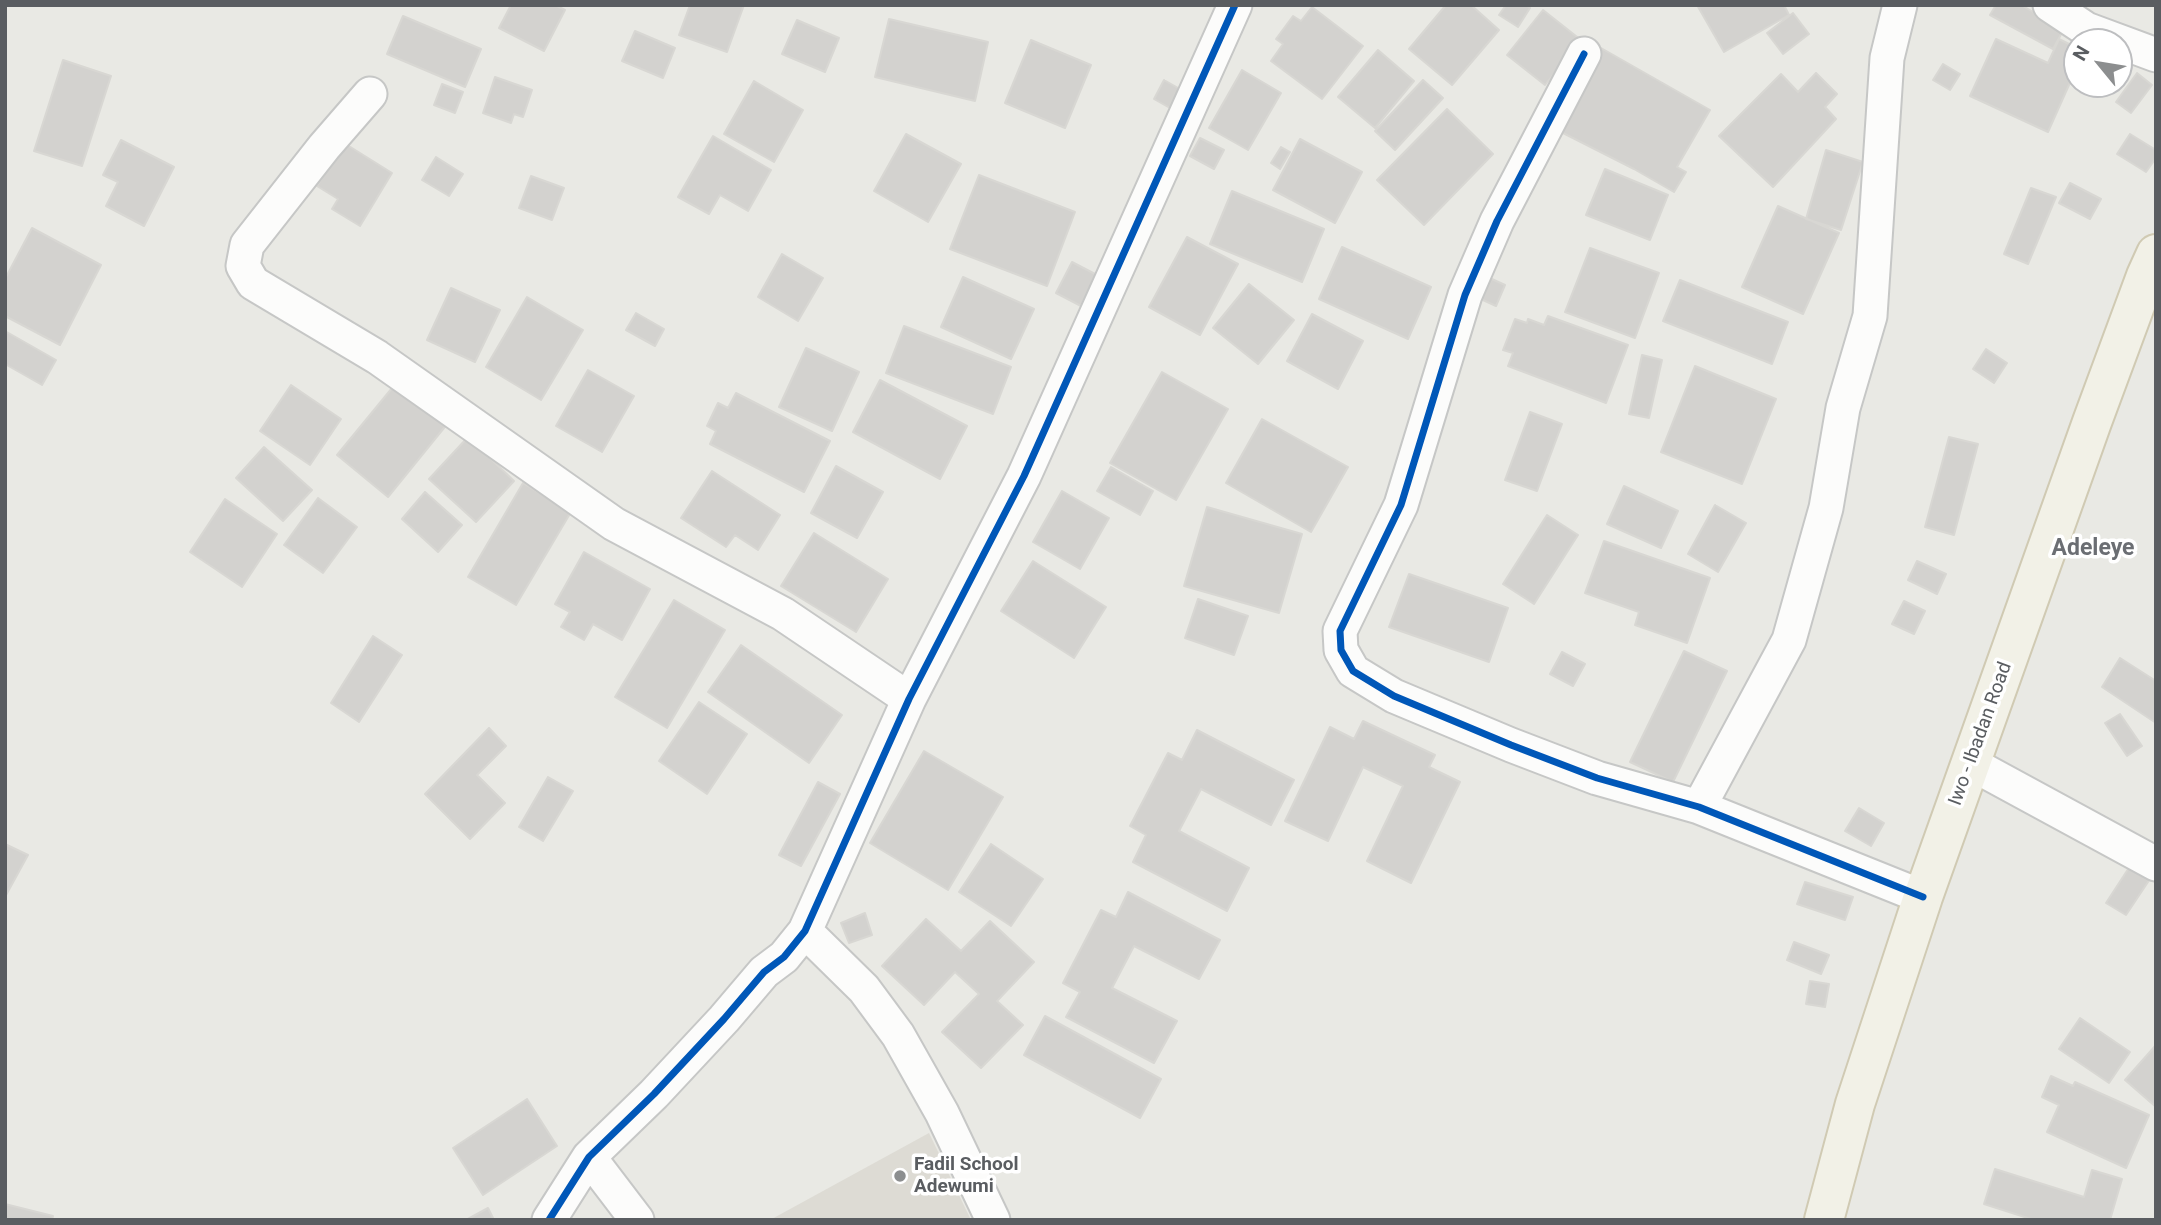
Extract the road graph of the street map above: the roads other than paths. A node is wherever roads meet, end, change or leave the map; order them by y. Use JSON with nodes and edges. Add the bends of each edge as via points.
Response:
{"nodes":[{"id":1,"x":1236,"y":5,"type":"edge"},
{"id":2,"x":1900,"y":5,"type":"edge"},
{"id":3,"x":2050,"y":5,"type":"edge"},
{"id":4,"x":1584,"y":54,"type":"dead end"},
{"id":5,"x":2156,"y":55,"type":"edge"},
{"id":6,"x":370,"y":94,"type":"dead end"},
{"id":7,"x":2152,"y":272,"type":"edge"},
{"id":8,"x":909,"y":699,"type":"junction"},
{"id":9,"x":1970,"y":763,"type":"junction"},
{"id":10,"x":1699,"y":807,"type":"junction"},
{"id":11,"x":2156,"y":864,"type":"edge"},
{"id":12,"x":1923,"y":897,"type":"junction"},
{"id":13,"x":805,"y":931,"type":"junction"},
{"id":14,"x":589,"y":1157,"type":"junction"},
{"id":15,"x":549,"y":1220,"type":"edge"},
{"id":16,"x":637,"y":1220,"type":"edge"},
{"id":17,"x":993,"y":1220,"type":"edge"},
{"id":18,"x":1824,"y":1220,"type":"edge"}],
"edges":[{"from":1,"to":8,"type":"street","via":[[1024,476]]},
{"from":2,"to":10,"type":"street","via":[[1887,58],[1870,316],[1843,408],[1826,508],[1789,640]]},
{"from":3,"to":5,"type":"street","via":[[2086,29]]},
{"from":4,"to":10,"type":"street","via":[[1497,222],[1465,295],[1401,505],[1340,631],[1342,650],[1353,671],[1394,696],[1597,778]]},
{"from":6,"to":8,"type":"street","via":[[247,245],[243,266],[253,283],[377,357],[614,524],[783,614]]},
{"from":7,"to":9,"type":"main road","name":"Iwo - Ibadan Road"},
{"from":8,"to":13,"type":"street"},
{"from":9,"to":11,"type":"street"},
{"from":9,"to":12,"type":"main road","name":"Iwo - Ibadan Road"},
{"from":10,"to":12,"type":"street"},
{"from":12,"to":18,"type":"main road","name":"Iwo - Ibadan Road"},
{"from":13,"to":14,"type":"street"},
{"from":13,"to":17,"type":"street","via":[[864,989],[898,1035],[942,1112]]},
{"from":14,"to":15,"type":"street"},
{"from":14,"to":16,"type":"street"}]}
